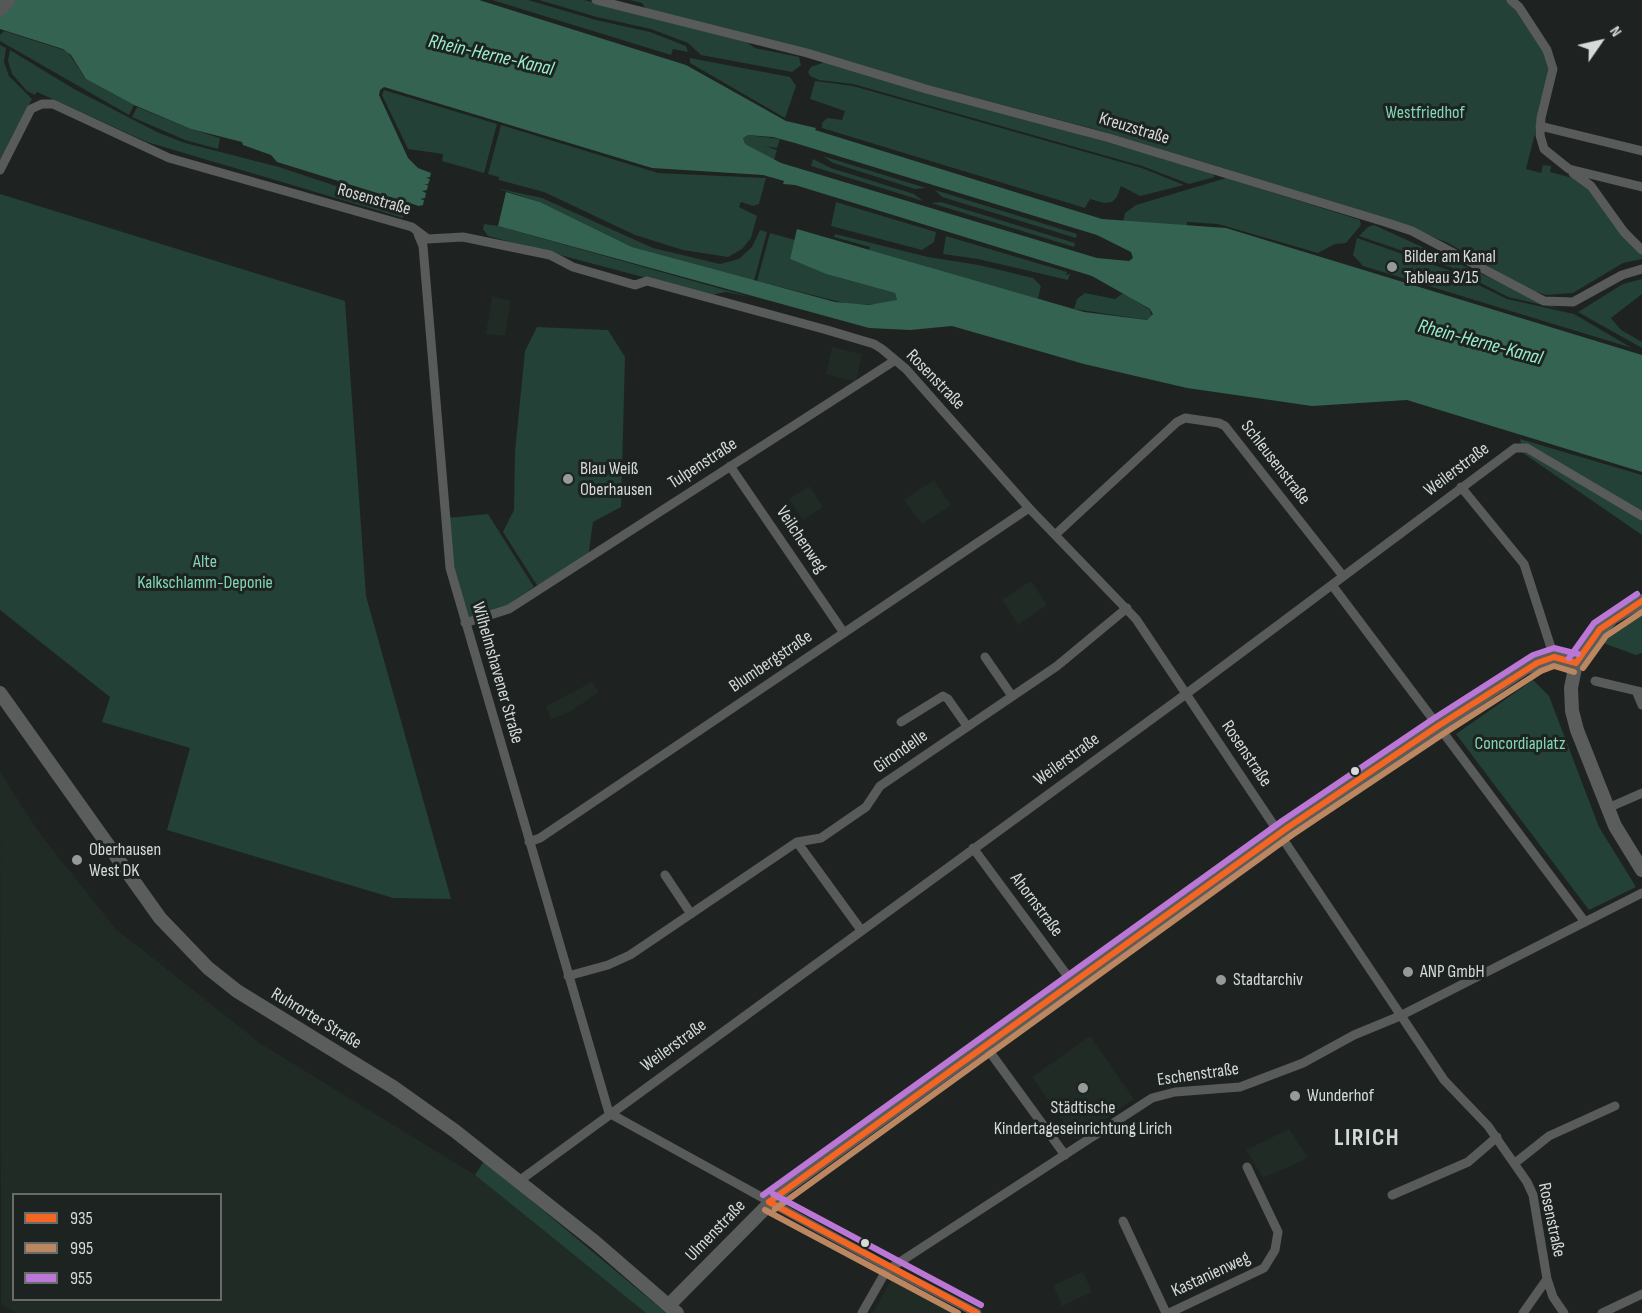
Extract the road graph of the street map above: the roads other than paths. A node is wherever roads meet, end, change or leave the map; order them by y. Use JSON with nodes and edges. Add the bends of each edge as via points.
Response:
{"nodes":[{"id":1,"x":7,"y":0,"type":"edge"},
{"id":2,"x":596,"y":0,"type":"edge"},
{"id":3,"x":1511,"y":0,"type":"edge"},
{"id":4,"x":0,"y":8,"type":"edge"},
{"id":5,"x":1540,"y":126,"type":"junction"},
{"id":6,"x":1642,"y":151,"type":"edge"},
{"id":7,"x":1567,"y":169,"type":"junction"},
{"id":8,"x":0,"y":170,"type":"edge"},
{"id":9,"x":1642,"y":187,"type":"edge"},
{"id":10,"x":416,"y":231,"type":"junction"},
{"id":11,"x":1642,"y":250,"type":"edge"},
{"id":12,"x":1642,"y":268,"type":"edge"},
{"id":13,"x":894,"y":361,"type":"junction"},
{"id":14,"x":730,"y":466,"type":"junction"},
{"id":15,"x":1461,"y":487,"type":"junction"},
{"id":16,"x":1029,"y":508,"type":"junction"},
{"id":17,"x":1642,"y":516,"type":"edge"},
{"id":18,"x":1056,"y":534,"type":"junction"},
{"id":19,"x":1343,"y":576,"type":"junction"},
{"id":20,"x":1332,"y":585,"type":"junction"},
{"id":21,"x":1642,"y":601,"type":"edge"},
{"id":22,"x":1127,"y":608,"type":"junction"},
{"id":23,"x":465,"y":623,"type":"junction"},
{"id":24,"x":844,"y":633,"type":"junction"},
{"id":25,"x":985,"y":657,"type":"dead end"},
{"id":26,"x":1554,"y":657,"type":"junction"},
{"id":27,"x":1576,"y":663,"type":"junction"},
{"id":28,"x":1595,"y":681,"type":"dead end"},
{"id":29,"x":1640,"y":692,"type":"edge"},
{"id":30,"x":0,"y":693,"type":"edge"},
{"id":31,"x":1186,"y":694,"type":"junction"},
{"id":32,"x":1012,"y":696,"type":"junction"},
{"id":33,"x":1642,"y":705,"type":"edge"},
{"id":34,"x":901,"y":722,"type":"dead end"},
{"id":35,"x":967,"y":726,"type":"junction"},
{"id":36,"x":1442,"y":730,"type":"junction"},
{"id":37,"x":1642,"y":793,"type":"edge"},
{"id":38,"x":1608,"y":808,"type":"junction"},
{"id":39,"x":1280,"y":834,"type":"junction"},
{"id":40,"x":529,"y":842,"type":"junction"},
{"id":41,"x":797,"y":842,"type":"junction"},
{"id":42,"x":973,"y":848,"type":"junction"},
{"id":43,"x":1642,"y":870,"type":"edge"},
{"id":44,"x":665,"y":874,"type":"dead end"},
{"id":45,"x":1642,"y":893,"type":"edge"},
{"id":46,"x":692,"y":914,"type":"junction"},
{"id":47,"x":1585,"y":922,"type":"junction"},
{"id":48,"x":861,"y":930,"type":"junction"},
{"id":49,"x":568,"y":976,"type":"junction"},
{"id":50,"x":1072,"y":982,"type":"junction"},
{"id":51,"x":1400,"y":1016,"type":"junction"},
{"id":52,"x":984,"y":1044,"type":"junction"},
{"id":53,"x":1615,"y":1106,"type":"dead end"},
{"id":54,"x":609,"y":1113,"type":"junction"},
{"id":55,"x":1497,"y":1137,"type":"junction"},
{"id":56,"x":1065,"y":1155,"type":"junction"},
{"id":57,"x":1515,"y":1163,"type":"junction"},
{"id":58,"x":1247,"y":1167,"type":"dead end"},
{"id":59,"x":519,"y":1181,"type":"junction"},
{"id":60,"x":1392,"y":1196,"type":"dead end"},
{"id":61,"x":769,"y":1202,"type":"junction"},
{"id":62,"x":1123,"y":1221,"type":"dead end"},
{"id":63,"x":890,"y":1268,"type":"junction"},
{"id":64,"x":1547,"y":1279,"type":"junction"},
{"id":65,"x":1642,"y":1294,"type":"edge"},
{"id":66,"x":673,"y":1309,"type":"edge"},
{"id":67,"x":862,"y":1313,"type":"edge"},
{"id":68,"x":977,"y":1313,"type":"edge"},
{"id":69,"x":1167,"y":1313,"type":"edge"},
{"id":70,"x":1523,"y":1313,"type":"edge"},
{"id":71,"x":1564,"y":1313,"type":"edge"},
{"id":72,"x":1602,"y":1313,"type":"edge"}],
"edges":[{"from":1,"to":4,"type":"highway"},
{"from":2,"to":12,"type":"street","name":"Kreuzstraße","via":[[807,53],[1109,138],[1385,222],[1412,231],[1544,301],[1573,302]]},
{"from":3,"to":5,"type":"street","via":[[1520,7],[1553,69]]},
{"from":5,"to":6,"type":"street"},
{"from":5,"to":7,"type":"street","via":[[1544,149]]},
{"from":7,"to":9,"type":"street"},
{"from":7,"to":11,"type":"street","via":[[1591,186]]},
{"from":8,"to":10,"type":"street","name":"Rosenstraße","via":[[29,112],[39,104],[53,104],[169,158]]},
{"from":10,"to":13,"type":"street","name":"Rosenstraße","via":[[429,239],[463,237],[550,255],[573,267],[635,285],[647,281],[874,344]]},
{"from":10,"to":23,"type":"street","name":"Wilhelmshavener Straße","via":[[423,246],[450,568]]},
{"from":13,"to":14,"type":"street","name":"Tulpenstraße"},
{"from":13,"to":16,"type":"street","name":"Rosenstraße","via":[[906,369]]},
{"from":14,"to":23,"type":"street","name":"Tulpenstraße","via":[[509,609]]},
{"from":14,"to":24,"type":"street","name":"Veilchenweg"},
{"from":15,"to":17,"type":"street","name":"Weilerstraße","via":[[1515,448],[1523,447]]},
{"from":15,"to":19,"type":"street","name":"Weilerstraße"},
{"from":15,"to":26,"type":"street","via":[[1524,564]]},
{"from":16,"to":18,"type":"street","name":"Rosenstraße"},
{"from":16,"to":24,"type":"street","name":"Blumbergstraße"},
{"from":18,"to":19,"type":"street","name":"Schleusenstraße","via":[[1185,418],[1225,426]]},
{"from":18,"to":22,"type":"street","name":"Rosenstraße"},
{"from":19,"to":20,"type":"street","name":"Weilerstraße"},
{"from":20,"to":31,"type":"street","name":"Weilerstraße"},
{"from":20,"to":36,"type":"street"},
{"from":21,"to":27,"type":"street","via":[[1600,629]]},
{"from":22,"to":31,"type":"street","name":"Rosenstraße"},
{"from":22,"to":32,"type":"street","name":"Girondelle","via":[[1071,655]]},
{"from":23,"to":40,"type":"street","name":"Wilhelmshavener Straße"},
{"from":24,"to":40,"type":"street","name":"Blumbergstraße"},
{"from":25,"to":32,"type":"street"},
{"from":26,"to":27,"type":"street"},
{"from":26,"to":36,"type":"street","name":"Ulmenstraße","via":[[1526,668]]},
{"from":27,"to":38,"type":"street","via":[[1571,681],[1574,721]]},
{"from":28,"to":29,"type":"street"},
{"from":29,"to":33,"type":"street"},
{"from":30,"to":59,"type":"street","name":"Ruhrorter Straße","via":[[160,918],[208,968],[247,998],[423,1107]]},
{"from":31,"to":39,"type":"street","name":"Rosenstraße"},
{"from":31,"to":42,"type":"street","name":"Weilerstraße"},
{"from":32,"to":35,"type":"street","name":"Girondelle"},
{"from":34,"to":35,"type":"street","name":"Girondelle","via":[[943,696]]},
{"from":35,"to":41,"type":"street","name":"Girondelle","via":[[880,786],[866,807],[821,838]]},
{"from":36,"to":39,"type":"street","name":"Ulmenstraße"},
{"from":36,"to":47,"type":"street"},
{"from":37,"to":38,"type":"street"},
{"from":38,"to":43,"type":"street"},
{"from":39,"to":50,"type":"street","name":"Ulmenstraße"},
{"from":39,"to":51,"type":"street","name":"Rosenstraße"},
{"from":40,"to":49,"type":"street","name":"Wilhelmshavener Straße"},
{"from":41,"to":46,"type":"street","name":"Girondelle"},
{"from":41,"to":48,"type":"street"},
{"from":42,"to":48,"type":"street","name":"Weilerstraße"},
{"from":42,"to":50,"type":"street","name":"Ahornstraße"},
{"from":44,"to":46,"type":"street"},
{"from":45,"to":47,"type":"street","name":"Eschenstraße"},
{"from":46,"to":49,"type":"street","name":"Girondelle","via":[[624,958]]},
{"from":47,"to":51,"type":"street","name":"Eschenstraße"},
{"from":48,"to":54,"type":"street","name":"Weilerstraße"},
{"from":49,"to":54,"type":"street","name":"Wilhelmshavener Straße"},
{"from":50,"to":52,"type":"street","name":"Ulmenstraße"},
{"from":51,"to":55,"type":"street","name":"Rosenstraße","via":[[1444,1080]]},
{"from":51,"to":56,"type":"street","name":"Eschenstraße","via":[[1253,1083],[1157,1096]]},
{"from":52,"to":56,"type":"street"},
{"from":52,"to":61,"type":"street","name":"Ulmenstraße"},
{"from":53,"to":57,"type":"street","via":[[1549,1136]]},
{"from":54,"to":59,"type":"street","name":"Weilerstraße"},
{"from":54,"to":61,"type":"street"},
{"from":55,"to":57,"type":"street","name":"Rosenstraße"},
{"from":55,"to":60,"type":"street","via":[[1468,1162]]},
{"from":56,"to":63,"type":"street","name":"Eschenstraße"},
{"from":57,"to":64,"type":"street","name":"Rosenstraße","via":[[1533,1195]]},
{"from":58,"to":69,"type":"street","name":"Kastanienweg","via":[[1278,1232],[1275,1250],[1264,1268]]},
{"from":59,"to":66,"type":"street","name":"Ruhrorter Straße"},
{"from":61,"to":63,"type":"street"},
{"from":61,"to":66,"type":"street","name":"Ulmenstraße"},
{"from":62,"to":69,"type":"street","name":"Kastanienweg"},
{"from":63,"to":67,"type":"street","name":"Eschenstraße"},
{"from":63,"to":68,"type":"street"},
{"from":64,"to":70,"type":"street"},
{"from":64,"to":71,"type":"street","name":"Rosenstraße","via":[[1552,1297]]},
{"from":65,"to":72,"type":"street"}]}
